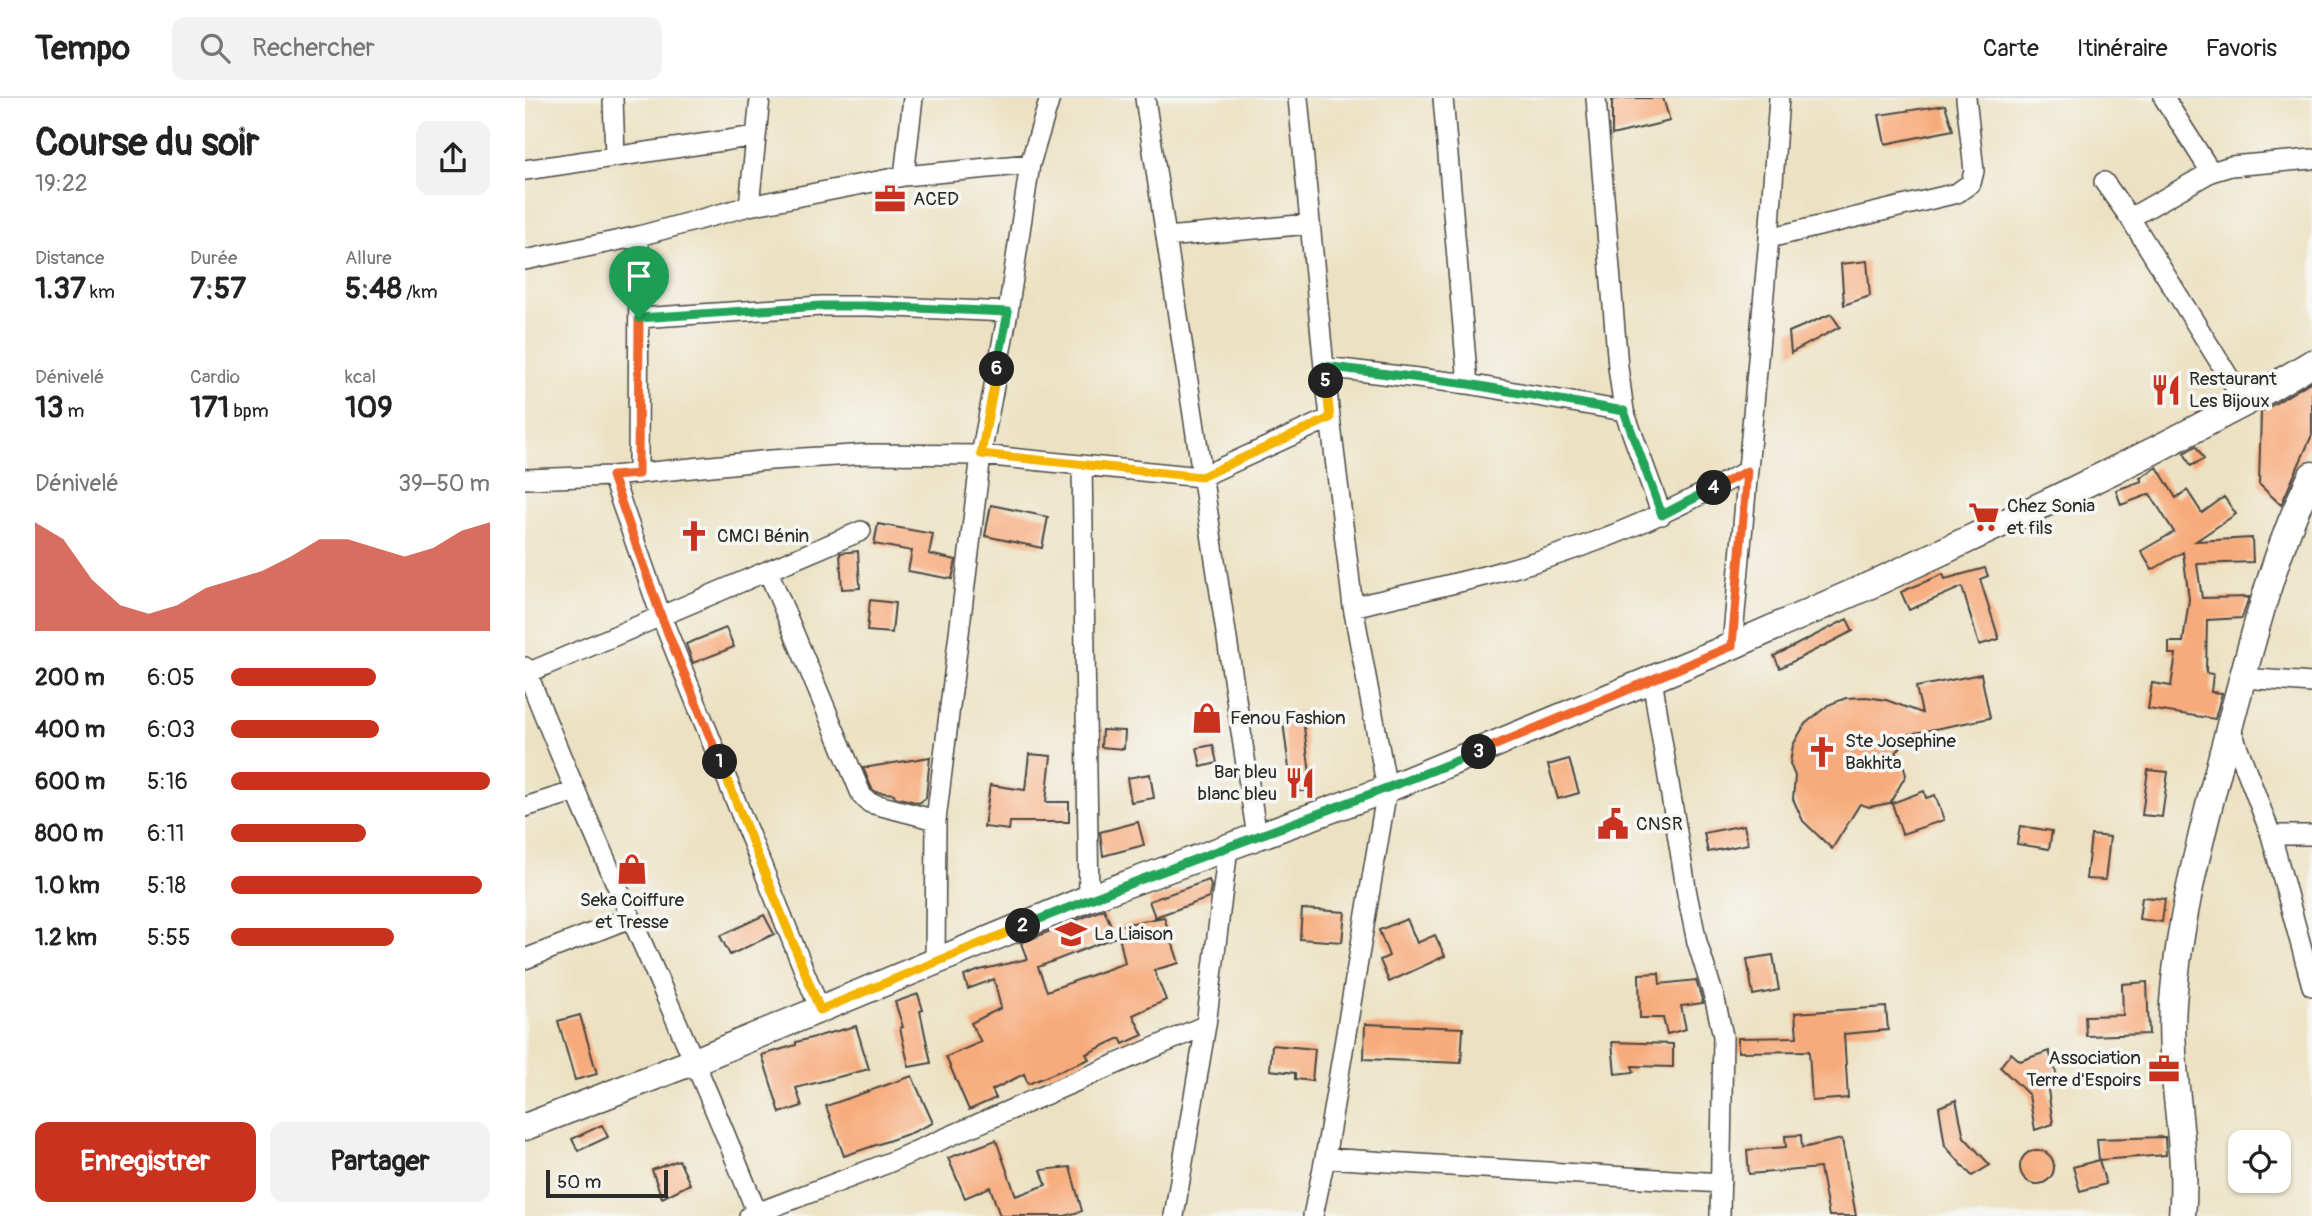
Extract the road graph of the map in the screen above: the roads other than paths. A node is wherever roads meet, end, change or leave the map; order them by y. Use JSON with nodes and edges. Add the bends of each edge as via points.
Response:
{"nodes":[{"id":1,"x":613,"y":98,"type":"edge"},
{"id":2,"x":760,"y":98,"type":"edge"},
{"id":3,"x":913,"y":98,"type":"edge"},
{"id":4,"x":1050,"y":98,"type":"edge"},
{"id":5,"x":1145,"y":98,"type":"edge"},
{"id":6,"x":1298,"y":98,"type":"edge"},
{"id":7,"x":1443,"y":98,"type":"edge"},
{"id":8,"x":1596,"y":98,"type":"edge"},
{"id":9,"x":1779,"y":98,"type":"edge"},
{"id":10,"x":1966,"y":98,"type":"edge"},
{"id":11,"x":2164,"y":98,"type":"edge"},
{"id":12,"x":755,"y":136,"type":"junction"},
{"id":13,"x":615,"y":156,"type":"junction"},
{"id":14,"x":2312,"y":159,"type":"edge"},
{"id":15,"x":1030,"y":164,"type":"junction"},
{"id":16,"x":525,"y":170,"type":"edge"},
{"id":17,"x":2210,"y":172,"type":"junction"},
{"id":18,"x":904,"y":176,"type":"junction"},
{"id":19,"x":2104,"y":182,"type":"dead end"},
{"id":20,"x":749,"y":206,"type":"junction"},
{"id":21,"x":2130,"y":218,"type":"junction"},
{"id":22,"x":1310,"y":224,"type":"junction"},
{"id":23,"x":639,"y":236,"type":"junction"},
{"id":24,"x":1165,"y":237,"type":"junction"},
{"id":25,"x":1769,"y":238,"type":"junction"},
{"id":26,"x":525,"y":260,"type":"edge"},
{"id":27,"x":1008,"y":312,"type":"junction"},
{"id":28,"x":639,"y":318,"type":"junction"},
{"id":29,"x":2312,"y":363,"type":"edge"},
{"id":30,"x":1324,"y":366,"type":"junction"},
{"id":31,"x":1468,"y":384,"type":"junction"},
{"id":32,"x":2245,"y":403,"type":"junction"},
{"id":33,"x":1624,"y":411,"type":"junction"},
{"id":34,"x":1330,"y":418,"type":"junction"},
{"id":35,"x":981,"y":454,"type":"junction"},
{"id":36,"x":1082,"y":465,"type":"junction"},
{"id":37,"x":1747,"y":471,"type":"junction"},
{"id":38,"x":638,"y":474,"type":"junction"},
{"id":39,"x":2312,"y":475,"type":"edge"},
{"id":40,"x":612,"y":476,"type":"junction"},
{"id":41,"x":1201,"y":477,"type":"junction"},
{"id":42,"x":525,"y":479,"type":"edge"},
{"id":43,"x":1662,"y":515,"type":"junction"},
{"id":44,"x":861,"y":531,"type":"dead end"},
{"id":45,"x":768,"y":571,"type":"junction"},
{"id":46,"x":1353,"y":607,"type":"junction"},
{"id":47,"x":661,"y":616,"type":"junction"},
{"id":48,"x":1732,"y":646,"type":"junction"},
{"id":49,"x":526,"y":672,"type":"edge"},
{"id":50,"x":2243,"y":678,"type":"junction"},
{"id":51,"x":1652,"y":679,"type":"junction"},
{"id":52,"x":2312,"y":683,"type":"edge"},
{"id":53,"x":2230,"y":727,"type":"junction"},
{"id":54,"x":1387,"y":789,"type":"junction"},
{"id":55,"x":576,"y":791,"type":"junction"},
{"id":56,"x":525,"y":807,"type":"edge"},
{"id":57,"x":936,"y":820,"type":"junction"},
{"id":58,"x":2271,"y":835,"type":"junction"},
{"id":59,"x":2312,"y":835,"type":"edge"},
{"id":60,"x":1257,"y":837,"type":"junction"},
{"id":61,"x":1228,"y":848,"type":"junction"},
{"id":62,"x":1089,"y":898,"type":"junction"},
{"id":63,"x":629,"y":918,"type":"junction"},
{"id":64,"x":525,"y":959,"type":"edge"},
{"id":65,"x":935,"y":962,"type":"junction"},
{"id":66,"x":2312,"y":986,"type":"edge"},
{"id":67,"x":820,"y":1010,"type":"junction"},
{"id":68,"x":1206,"y":1025,"type":"junction"},
{"id":69,"x":695,"y":1061,"type":"junction"},
{"id":70,"x":525,"y":1128,"type":"edge"},
{"id":71,"x":1325,"y":1158,"type":"junction"},
{"id":72,"x":1721,"y":1183,"type":"junction"},
{"id":73,"x":755,"y":1215,"type":"edge"},
{"id":74,"x":1174,"y":1216,"type":"edge"},
{"id":75,"x":1313,"y":1216,"type":"edge"},
{"id":76,"x":1720,"y":1216,"type":"edge"},
{"id":77,"x":2182,"y":1216,"type":"edge"}],
"edges":[{"from":1,"to":13,"type":"street"},
{"from":2,"to":12,"type":"street"},
{"from":3,"to":18,"type":"street"},
{"from":4,"to":15,"type":"street"},
{"from":5,"to":24,"type":"street"},
{"from":6,"to":22,"type":"street"},
{"from":7,"to":31,"type":"street"},
{"from":8,"to":33,"type":"street"},
{"from":9,"to":25,"type":"street"},
{"from":10,"to":25,"type":"street","via":[[1974,171],[1971,183],[1957,193]]},
{"from":11,"to":17,"type":"street"},
{"from":12,"to":13,"type":"street"},
{"from":12,"to":20,"type":"street"},
{"from":13,"to":16,"type":"street"},
{"from":14,"to":17,"type":"street"},
{"from":15,"to":18,"type":"street"},
{"from":15,"to":27,"type":"street"},
{"from":17,"to":21,"type":"street"},
{"from":18,"to":20,"type":"street"},
{"from":19,"to":21,"type":"street"},
{"from":20,"to":23,"type":"street"},
{"from":21,"to":32,"type":"street"},
{"from":22,"to":24,"type":"street"},
{"from":22,"to":30,"type":"street"},
{"from":23,"to":26,"type":"street"},
{"from":23,"to":28,"type":"street"},
{"from":24,"to":41,"type":"street"},
{"from":25,"to":37,"type":"street"},
{"from":27,"to":28,"type":"street","via":[[821,306]]},
{"from":27,"to":35,"type":"street"},
{"from":28,"to":38,"type":"street"},
{"from":29,"to":32,"type":"main road"},
{"from":30,"to":31,"type":"street"},
{"from":30,"to":34,"type":"street"},
{"from":31,"to":33,"type":"street"},
{"from":32,"to":48,"type":"main road","via":[[2057,498]]},
{"from":33,"to":43,"type":"street"},
{"from":34,"to":41,"type":"street"},
{"from":34,"to":46,"type":"street"},
{"from":35,"to":36,"type":"street"},
{"from":35,"to":38,"type":"street","via":[[833,456]]},
{"from":35,"to":57,"type":"street"},
{"from":36,"to":41,"type":"street"},
{"from":36,"to":62,"type":"street"},
{"from":37,"to":43,"type":"street"},
{"from":37,"to":48,"type":"street"},
{"from":38,"to":40,"type":"street"},
{"from":39,"to":50,"type":"main road","via":[[2270,579]]},
{"from":40,"to":42,"type":"street"},
{"from":40,"to":47,"type":"street"},
{"from":41,"to":60,"type":"street"},
{"from":43,"to":46,"type":"street","via":[[1537,561]]},
{"from":44,"to":45,"type":"street"},
{"from":45,"to":47,"type":"street"},
{"from":45,"to":57,"type":"street","via":[[862,796],[870,803]]},
{"from":46,"to":54,"type":"street"},
{"from":47,"to":49,"type":"street"},
{"from":47,"to":67,"type":"street"},
{"from":48,"to":51,"type":"main road"},
{"from":49,"to":55,"type":"street"},
{"from":50,"to":52,"type":"street"},
{"from":50,"to":53,"type":"main road"},
{"from":51,"to":54,"type":"main road"},
{"from":51,"to":72,"type":"street","via":[[1687,894],[1723,1036]]},
{"from":53,"to":58,"type":"street"},
{"from":53,"to":77,"type":"main road","via":[[2183,924],[2175,988]]},
{"from":54,"to":60,"type":"main road"},
{"from":54,"to":71,"type":"street"},
{"from":55,"to":56,"type":"street"},
{"from":55,"to":63,"type":"street"},
{"from":57,"to":65,"type":"street"},
{"from":58,"to":59,"type":"street"},
{"from":58,"to":66,"type":"street"},
{"from":60,"to":61,"type":"main road"},
{"from":61,"to":62,"type":"main road"},
{"from":61,"to":68,"type":"street"},
{"from":62,"to":65,"type":"main road"},
{"from":63,"to":64,"type":"street"},
{"from":63,"to":69,"type":"street"},
{"from":65,"to":67,"type":"main road"},
{"from":67,"to":69,"type":"main road"},
{"from":68,"to":73,"type":"street","via":[[888,1163]]},
{"from":68,"to":74,"type":"street"},
{"from":69,"to":70,"type":"main road"},
{"from":69,"to":73,"type":"street"},
{"from":71,"to":72,"type":"street"},
{"from":71,"to":75,"type":"street"},
{"from":72,"to":76,"type":"street"}]}
